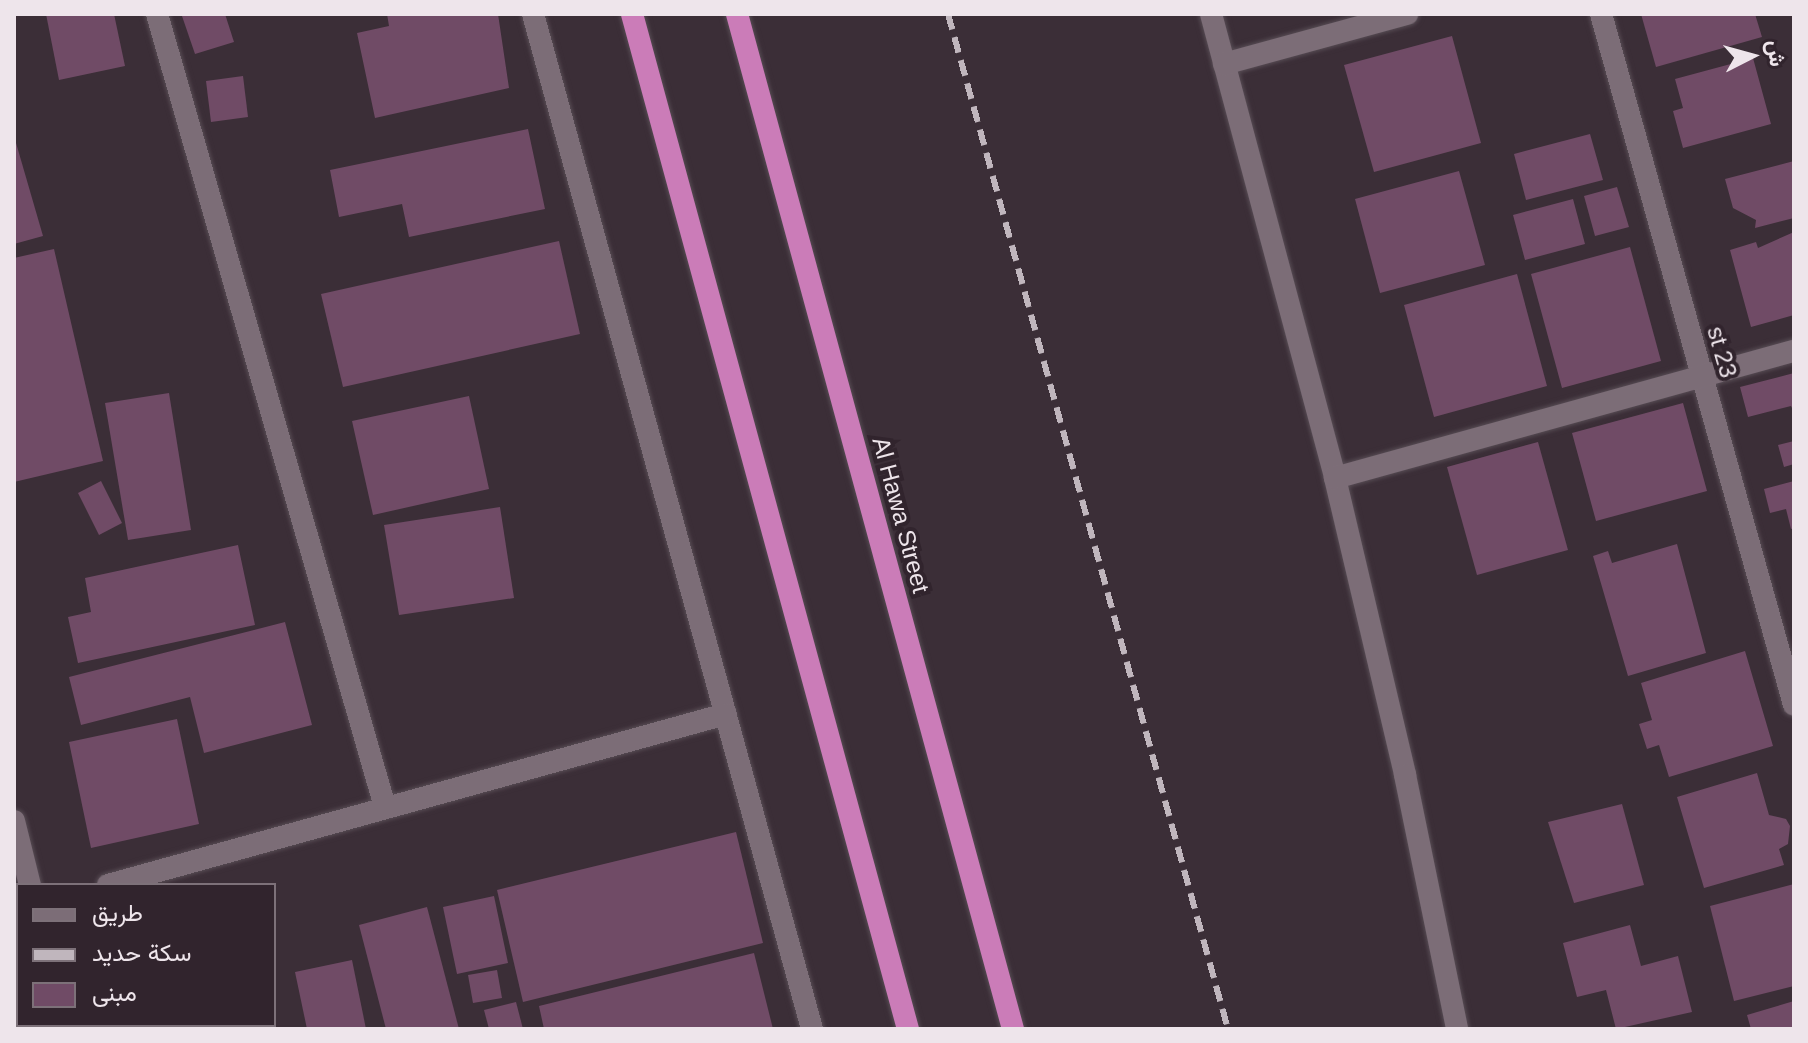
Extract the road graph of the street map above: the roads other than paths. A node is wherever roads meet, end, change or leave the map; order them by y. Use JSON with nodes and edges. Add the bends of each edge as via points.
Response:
{"nodes":[{"id":1,"x":157,"y":14,"type":"edge"},
{"id":2,"x":533,"y":14,"type":"edge"},
{"id":3,"x":632,"y":14,"type":"edge"},
{"id":4,"x":737,"y":14,"type":"edge"},
{"id":5,"x":1211,"y":14,"type":"edge"},
{"id":6,"x":1407,"y":14,"type":"edge"},
{"id":7,"x":1601,"y":14,"type":"edge"},
{"id":8,"x":1224,"y":64,"type":"junction"},
{"id":9,"x":1794,"y":351,"type":"edge"},
{"id":10,"x":1702,"y":376,"type":"junction"},
{"id":11,"x":1335,"y":478,"type":"junction"},
{"id":12,"x":1794,"y":705,"type":"edge"},
{"id":13,"x":726,"y":714,"type":"junction"},
{"id":14,"x":385,"y":807,"type":"junction"},
{"id":15,"x":14,"y":821,"type":"edge"},
{"id":16,"x":30,"y":883,"type":"edge"},
{"id":17,"x":115,"y":883,"type":"edge"},
{"id":18,"x":812,"y":1029,"type":"edge"},
{"id":19,"x":908,"y":1029,"type":"edge"},
{"id":20,"x":1013,"y":1029,"type":"edge"},
{"id":21,"x":1457,"y":1029,"type":"edge"}],
"edges":[{"from":1,"to":14,"type":"street"},
{"from":2,"to":13,"type":"street"},
{"from":3,"to":19,"type":"highway"},
{"from":4,"to":20,"type":"highway","name":"Al Hawa Street"},
{"from":5,"to":8,"type":"street"},
{"from":6,"to":8,"type":"street"},
{"from":7,"to":10,"type":"street","name":"st 23"},
{"from":8,"to":11,"type":"street"},
{"from":9,"to":10,"type":"street"},
{"from":10,"to":11,"type":"street"},
{"from":10,"to":12,"type":"street","name":"st 23"},
{"from":11,"to":21,"type":"street","via":[[1405,775]]},
{"from":13,"to":14,"type":"street"},
{"from":13,"to":18,"type":"street"},
{"from":14,"to":17,"type":"street"},
{"from":15,"to":16,"type":"street"}]}
